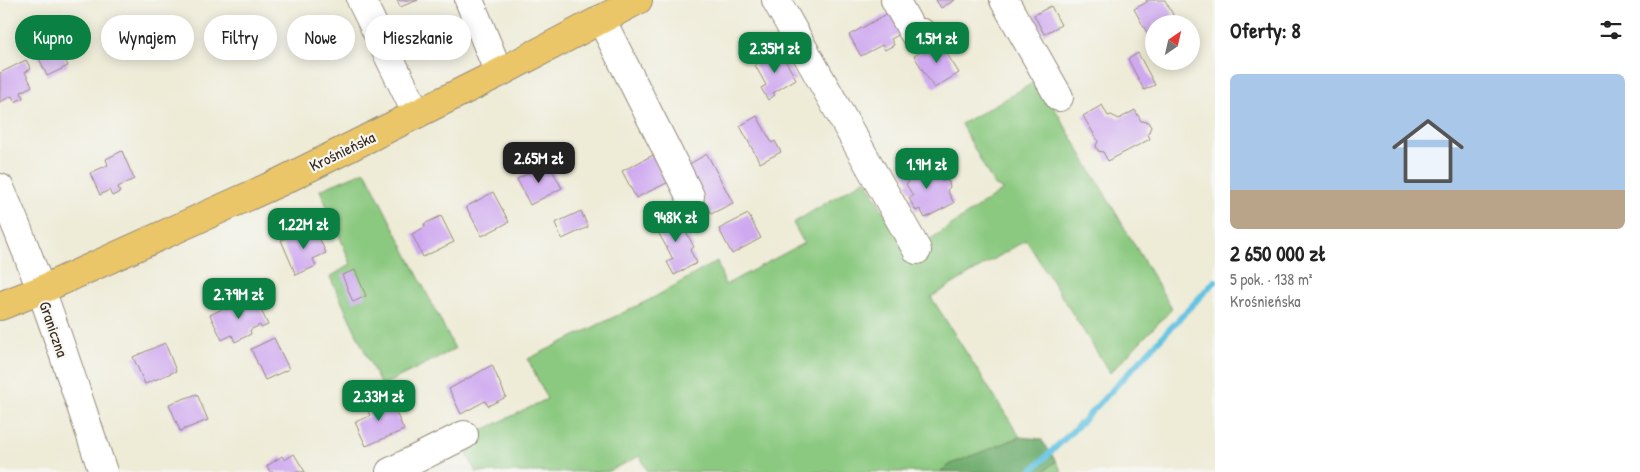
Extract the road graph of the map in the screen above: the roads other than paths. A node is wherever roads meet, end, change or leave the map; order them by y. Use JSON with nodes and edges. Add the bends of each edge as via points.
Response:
{"nodes":[{"id":1,"x":361,"y":0,"type":"edge"},
{"id":2,"x":469,"y":0,"type":"edge"},
{"id":3,"x":776,"y":0,"type":"edge"},
{"id":4,"x":895,"y":0,"type":"edge"},
{"id":5,"x":1004,"y":0,"type":"edge"},
{"id":6,"x":633,"y":1,"type":"edge"},
{"id":7,"x":601,"y":19,"type":"junction"},
{"id":8,"x":922,"y":32,"type":"dead end"},
{"id":9,"x":499,"y":72,"type":"junction"},
{"id":10,"x":1059,"y":97,"type":"dead end"},
{"id":11,"x":416,"y":114,"type":"junction"},
{"id":12,"x":0,"y":188,"type":"edge"},
{"id":13,"x":690,"y":196,"type":"dead end"},
{"id":14,"x":917,"y":250,"type":"dead end"},
{"id":15,"x":41,"y":290,"type":"junction"},
{"id":16,"x":0,"y":306,"type":"edge"},
{"id":17,"x":464,"y":435,"type":"dead end"},
{"id":18,"x":103,"y":472,"type":"edge"},
{"id":19,"x":390,"y":472,"type":"edge"}],
"edges":[{"from":1,"to":11,"type":"street"},
{"from":2,"to":9,"type":"street"},
{"from":3,"to":14,"type":"street"},
{"from":4,"to":8,"type":"street","via":[[913,32]]},
{"from":5,"to":10,"type":"street"},
{"from":6,"to":7,"type":"main road","name":"Krośnieńska"},
{"from":7,"to":9,"type":"main road","name":"Krośnieńska"},
{"from":7,"to":13,"type":"street"},
{"from":9,"to":11,"type":"main road","name":"Krośnieńska"},
{"from":11,"to":15,"type":"main road","name":"Krośnieńska","via":[[280,182]]},
{"from":12,"to":15,"type":"street","name":"Graniczna"},
{"from":15,"to":16,"type":"main road","name":"Krośnieńska"},
{"from":15,"to":18,"type":"street","name":"Graniczna"},
{"from":17,"to":19,"type":"street"}]}
